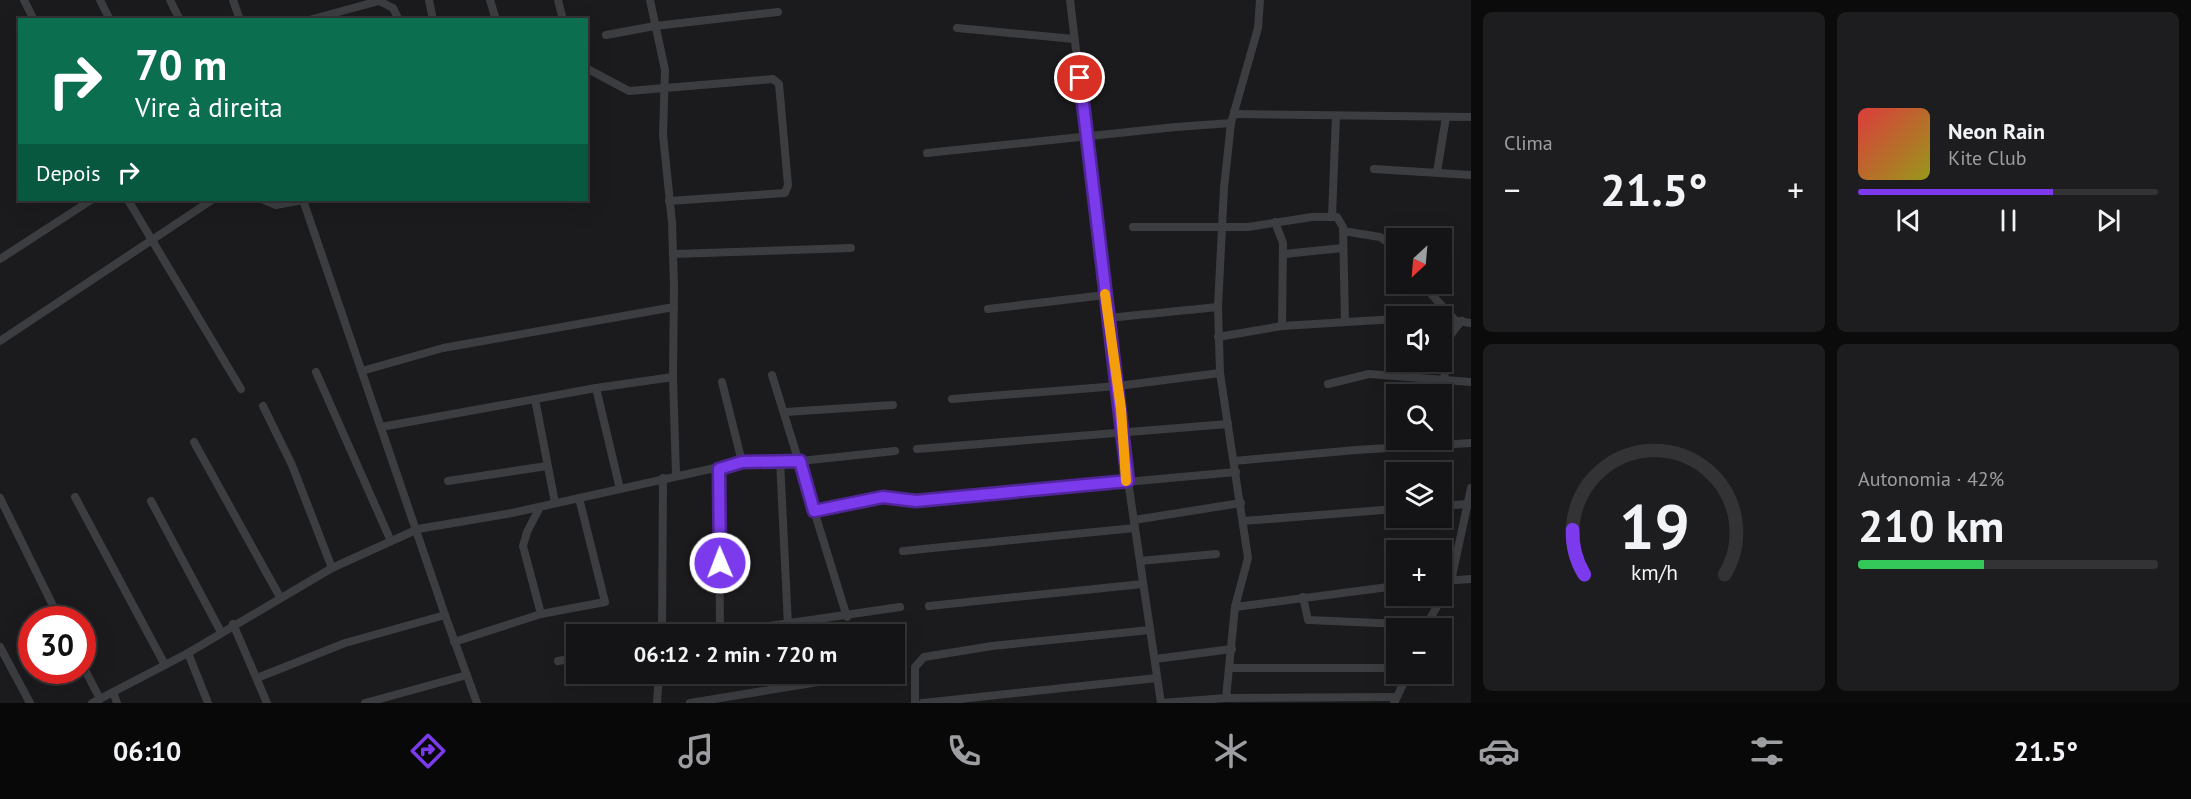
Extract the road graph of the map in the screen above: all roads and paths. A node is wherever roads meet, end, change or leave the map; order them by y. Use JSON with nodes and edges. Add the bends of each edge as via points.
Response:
{"nodes":[{"id":1,"x":24,"y":0,"type":"edge"},
{"id":2,"x":100,"y":0,"type":"edge"},
{"id":3,"x":170,"y":0,"type":"edge"},
{"id":4,"x":233,"y":0,"type":"edge"},
{"id":5,"x":429,"y":0,"type":"edge"},
{"id":6,"x":490,"y":0,"type":"edge"},
{"id":7,"x":558,"y":0,"type":"edge"},
{"id":8,"x":650,"y":0,"type":"edge"},
{"id":9,"x":1070,"y":0,"type":"edge"},
{"id":10,"x":1260,"y":0,"type":"edge"},
{"id":11,"x":778,"y":12,"type":"dead end"},
{"id":12,"x":33,"y":18,"type":"edge"},
{"id":13,"x":109,"y":18,"type":"edge"},
{"id":14,"x":179,"y":18,"type":"edge"},
{"id":15,"x":239,"y":18,"type":"edge"},
{"id":16,"x":316,"y":18,"type":"edge"},
{"id":17,"x":398,"y":18,"type":"edge"},
{"id":18,"x":433,"y":18,"type":"edge"},
{"id":19,"x":495,"y":18,"type":"edge"},
{"id":20,"x":562,"y":18,"type":"edge"},
{"id":21,"x":655,"y":26,"type":"junction"},
{"id":22,"x":957,"y":28,"type":"dead end"},
{"id":23,"x":606,"y":35,"type":"dead end"},
{"id":24,"x":1074,"y":39,"type":"junction"},
{"id":25,"x":588,"y":69,"type":"edge"},
{"id":26,"x":665,"y":89,"type":"junction"},
{"id":27,"x":1234,"y":114,"type":"junction"},
{"id":28,"x":1336,"y":116,"type":"junction"},
{"id":29,"x":1446,"y":117,"type":"junction"},
{"id":30,"x":1471,"y":117,"type":"edge"},
{"id":31,"x":1231,"y":123,"type":"junction"},
{"id":32,"x":1088,"y":137,"type":"junction"},
{"id":33,"x":927,"y":153,"type":"dead end"},
{"id":34,"x":1374,"y":169,"type":"dead end"},
{"id":35,"x":1437,"y":172,"type":"junction"},
{"id":36,"x":1471,"y":175,"type":"edge"},
{"id":37,"x":89,"y":201,"type":"edge"},
{"id":38,"x":129,"y":201,"type":"edge"},
{"id":39,"x":210,"y":201,"type":"edge"},
{"id":40,"x":266,"y":201,"type":"edge"},
{"id":41,"x":298,"y":201,"type":"edge"},
{"id":42,"x":303,"y":201,"type":"edge"},
{"id":43,"x":669,"y":201,"type":"junction"},
{"id":44,"x":1332,"y":216,"type":"junction"},
{"id":45,"x":1275,"y":222,"type":"junction"},
{"id":46,"x":1132,"y":227,"type":"dead end"},
{"id":47,"x":1222,"y":227,"type":"junction"},
{"id":48,"x":1343,"y":231,"type":"junction"},
{"id":49,"x":152,"y":240,"type":"junction"},
{"id":50,"x":1386,"y":241,"type":"edge"},
{"id":51,"x":851,"y":248,"type":"dead end"},
{"id":52,"x":1343,"y":248,"type":"junction"},
{"id":53,"x":674,"y":254,"type":"junction"},
{"id":54,"x":1284,"y":254,"type":"junction"},
{"id":55,"x":0,"y":259,"type":"edge"},
{"id":56,"x":1432,"y":294,"type":"edge"},
{"id":57,"x":1105,"y":296,"type":"junction"},
{"id":58,"x":674,"y":307,"type":"junction"},
{"id":59,"x":1218,"y":307,"type":"junction"},
{"id":60,"x":988,"y":309,"type":"dead end"},
{"id":61,"x":1108,"y":318,"type":"junction"},
{"id":62,"x":1386,"y":320,"type":"edge"},
{"id":63,"x":1452,"y":320,"type":"edge"},
{"id":64,"x":1458,"y":321,"type":"junction"},
{"id":65,"x":1345,"y":322,"type":"junction"},
{"id":66,"x":1471,"y":323,"type":"edge"},
{"id":67,"x":1282,"y":326,"type":"junction"},
{"id":68,"x":1218,"y":337,"type":"junction"},
{"id":69,"x":0,"y":341,"type":"edge"},
{"id":70,"x":362,"y":371,"type":"junction"},
{"id":71,"x":316,"y":372,"type":"dead end"},
{"id":72,"x":1220,"y":373,"type":"junction"},
{"id":73,"x":772,"y":375,"type":"dead end"},
{"id":74,"x":673,"y":377,"type":"junction"},
{"id":75,"x":1445,"y":380,"type":"junction"},
{"id":76,"x":722,"y":382,"type":"dead end"},
{"id":77,"x":1471,"y":382,"type":"edge"},
{"id":78,"x":1328,"y":384,"type":"dead end"},
{"id":79,"x":1118,"y":386,"type":"junction"},
{"id":80,"x":596,"y":388,"type":"junction"},
{"id":81,"x":241,"y":389,"type":"dead end"},
{"id":82,"x":535,"y":399,"type":"junction"},
{"id":83,"x":952,"y":399,"type":"dead end"},
{"id":84,"x":893,"y":405,"type":"dead end"},
{"id":85,"x":263,"y":406,"type":"dead end"},
{"id":86,"x":786,"y":412,"type":"junction"},
{"id":87,"x":1228,"y":424,"type":"junction"},
{"id":88,"x":381,"y":427,"type":"junction"},
{"id":89,"x":1124,"y":433,"type":"junction"},
{"id":90,"x":194,"y":442,"type":"dead end"},
{"id":91,"x":1471,"y":443,"type":"edge"},
{"id":92,"x":917,"y":449,"type":"dead end"},
{"id":93,"x":895,"y":451,"type":"dead end"},
{"id":94,"x":780,"y":460,"type":"junction"},
{"id":95,"x":800,"y":461,"type":"junction"},
{"id":96,"x":1234,"y":461,"type":"junction"},
{"id":97,"x":742,"y":462,"type":"junction"},
{"id":98,"x":547,"y":466,"type":"junction"},
{"id":99,"x":719,"y":469,"type":"junction"},
{"id":100,"x":1236,"y":472,"type":"junction"},
{"id":101,"x":676,"y":475,"type":"junction"},
{"id":102,"x":663,"y":478,"type":"junction"},
{"id":103,"x":448,"y":481,"type":"dead end"},
{"id":104,"x":1128,"y":481,"type":"junction"},
{"id":105,"x":1471,"y":488,"type":"edge"},
{"id":106,"x":620,"y":489,"type":"junction"},
{"id":107,"x":75,"y":497,"type":"dead end"},
{"id":108,"x":0,"y":498,"type":"edge"},
{"id":109,"x":579,"y":498,"type":"junction"},
{"id":110,"x":151,"y":501,"type":"dead end"},
{"id":111,"x":555,"y":503,"type":"junction"},
{"id":112,"x":1241,"y":503,"type":"junction"},
{"id":113,"x":1466,"y":504,"type":"junction"},
{"id":114,"x":1452,"y":505,"type":"edge"},
{"id":115,"x":540,"y":507,"type":"junction"},
{"id":116,"x":1386,"y":509,"type":"edge"},
{"id":117,"x":814,"y":511,"type":"junction"},
{"id":118,"x":1243,"y":521,"type":"junction"},
{"id":119,"x":1134,"y":524,"type":"junction"},
{"id":120,"x":418,"y":529,"type":"junction"},
{"id":121,"x":390,"y":539,"type":"junction"},
{"id":122,"x":903,"y":551,"type":"dead end"},
{"id":123,"x":1216,"y":554,"type":"dead end"},
{"id":124,"x":1140,"y":561,"type":"junction"},
{"id":125,"x":332,"y":568,"type":"junction"},
{"id":126,"x":1452,"y":575,"type":"edge"},
{"id":127,"x":1471,"y":579,"type":"edge"},
{"id":128,"x":1452,"y":580,"type":"edge"},
{"id":129,"x":1143,"y":584,"type":"junction"},
{"id":130,"x":1386,"y":587,"type":"edge"},
{"id":131,"x":280,"y":597,"type":"junction"},
{"id":132,"x":1304,"y":597,"type":"junction"},
{"id":133,"x":53,"y":606,"type":"edge"},
{"id":134,"x":929,"y":606,"type":"dead end"},
{"id":135,"x":900,"y":607,"type":"dead end"},
{"id":136,"x":1235,"y":607,"type":"junction"},
{"id":137,"x":541,"y":614,"type":"junction"},
{"id":138,"x":445,"y":615,"type":"junction"},
{"id":139,"x":847,"y":617,"type":"junction"},
{"id":140,"x":233,"y":624,"type":"junction"},
{"id":141,"x":662,"y":624,"type":"edge"},
{"id":142,"x":720,"y":624,"type":"edge"},
{"id":143,"x":788,"y":624,"type":"edge"},
{"id":144,"x":795,"y":624,"type":"edge"},
{"id":145,"x":1386,"y":625,"type":"edge"},
{"id":146,"x":1150,"y":630,"type":"junction"},
{"id":147,"x":221,"y":632,"type":"junction"},
{"id":148,"x":454,"y":642,"type":"junction"},
{"id":149,"x":0,"y":647,"type":"edge"},
{"id":150,"x":1232,"y":649,"type":"junction"},
{"id":151,"x":188,"y":653,"type":"junction"},
{"id":152,"x":1155,"y":659,"type":"junction"},
{"id":153,"x":566,"y":660,"type":"edge"},
{"id":154,"x":558,"y":661,"type":"dead end"},
{"id":155,"x":165,"y":665,"type":"junction"},
{"id":156,"x":1231,"y":668,"type":"junction"},
{"id":157,"x":1386,"y":668,"type":"edge"},
{"id":158,"x":467,"y":675,"type":"junction"},
{"id":159,"x":257,"y":678,"type":"junction"},
{"id":160,"x":1157,"y":678,"type":"junction"},
{"id":161,"x":90,"y":684,"type":"edge"},
{"id":162,"x":658,"y":684,"type":"edge"},
{"id":163,"x":806,"y":684,"type":"edge"},
{"id":164,"x":1403,"y":684,"type":"edge"},
{"id":165,"x":113,"y":692,"type":"junction"},
{"id":166,"x":1226,"y":698,"type":"junction"},
{"id":167,"x":1300,"y":700,"type":"edge"},
{"id":168,"x":1395,"y":700,"type":"edge"},
{"id":169,"x":96,"y":701,"type":"edge"},
{"id":170,"x":30,"y":703,"type":"edge"},
{"id":171,"x":117,"y":703,"type":"edge"},
{"id":172,"x":208,"y":703,"type":"edge"},
{"id":173,"x":267,"y":703,"type":"edge"},
{"id":174,"x":364,"y":703,"type":"edge"},
{"id":175,"x":477,"y":703,"type":"edge"},
{"id":176,"x":657,"y":703,"type":"edge"},
{"id":177,"x":690,"y":703,"type":"edge"},
{"id":178,"x":915,"y":703,"type":"edge"},
{"id":179,"x":922,"y":703,"type":"edge"},
{"id":180,"x":1161,"y":703,"type":"edge"}],
"edges":[{"from":1,"to":12,"type":"street"},
{"from":2,"to":13,"type":"street"},
{"from":3,"to":14,"type":"street"},
{"from":4,"to":15,"type":"street"},
{"from":5,"to":18,"type":"street"},
{"from":6,"to":19,"type":"street"},
{"from":7,"to":20,"type":"street"},
{"from":8,"to":21,"type":"street"},
{"from":9,"to":24,"type":"street"},
{"from":10,"to":27,"type":"street","via":[[1258,28]]},
{"from":11,"to":21,"type":"street"},
{"from":16,"to":17,"type":"street","via":[[379,1],[393,8]]},
{"from":21,"to":23,"type":"street"},
{"from":21,"to":26,"type":"street"},
{"from":22,"to":24,"type":"street"},
{"from":24,"to":32,"type":"street"},
{"from":25,"to":26,"type":"street","via":[[624,90]]},
{"from":26,"to":43,"type":"street","via":[[663,135]]},
{"from":26,"to":43,"type":"street","via":[[776,79],[788,185],[782,195]]},
{"from":27,"to":28,"type":"street"},
{"from":27,"to":31,"type":"street"},
{"from":28,"to":29,"type":"street"},
{"from":28,"to":44,"type":"street"},
{"from":29,"to":30,"type":"street"},
{"from":29,"to":35,"type":"street"},
{"from":31,"to":32,"type":"street"},
{"from":31,"to":47,"type":"street"},
{"from":32,"to":33,"type":"street"},
{"from":32,"to":57,"type":"street"},
{"from":34,"to":35,"type":"street"},
{"from":35,"to":36,"type":"street"},
{"from":37,"to":55,"type":"street"},
{"from":38,"to":49,"type":"street"},
{"from":39,"to":49,"type":"street"},
{"from":40,"to":41,"type":"street","via":[[276,205]]},
{"from":42,"to":70,"type":"street"},
{"from":43,"to":53,"type":"street"},
{"from":44,"to":45,"type":"street"},
{"from":44,"to":48,"type":"street","via":[[1341,222]]},
{"from":45,"to":47,"type":"street"},
{"from":45,"to":54,"type":"street"},
{"from":46,"to":47,"type":"street"},
{"from":47,"to":59,"type":"street"},
{"from":48,"to":50,"type":"street"},
{"from":48,"to":52,"type":"street"},
{"from":49,"to":69,"type":"street"},
{"from":49,"to":81,"type":"street"},
{"from":51,"to":53,"type":"street"},
{"from":52,"to":54,"type":"street"},
{"from":52,"to":65,"type":"street"},
{"from":53,"to":58,"type":"street"},
{"from":54,"to":67,"type":"street"},
{"from":56,"to":64,"type":"street"},
{"from":57,"to":60,"type":"street"},
{"from":57,"to":61,"type":"street"},
{"from":58,"to":70,"type":"street","via":[[443,348]]},
{"from":58,"to":74,"type":"street"},
{"from":59,"to":61,"type":"street"},
{"from":59,"to":68,"type":"street"},
{"from":61,"to":79,"type":"street"},
{"from":62,"to":65,"type":"street"},
{"from":63,"to":64,"type":"street"},
{"from":64,"to":66,"type":"street"},
{"from":64,"to":75,"type":"street","via":[[1444,350]]},
{"from":65,"to":67,"type":"street"},
{"from":67,"to":68,"type":"street"},
{"from":68,"to":72,"type":"street"},
{"from":70,"to":88,"type":"street"},
{"from":71,"to":121,"type":"street"},
{"from":72,"to":79,"type":"street"},
{"from":72,"to":87,"type":"street"},
{"from":73,"to":86,"type":"street"},
{"from":74,"to":80,"type":"street"},
{"from":74,"to":101,"type":"street"},
{"from":75,"to":77,"type":"street"},
{"from":75,"to":78,"type":"street","via":[[1368,374]]},
{"from":76,"to":97,"type":"street"},
{"from":79,"to":83,"type":"street"},
{"from":79,"to":89,"type":"street"},
{"from":80,"to":82,"type":"street"},
{"from":80,"to":106,"type":"street"},
{"from":82,"to":88,"type":"street"},
{"from":82,"to":98,"type":"street"},
{"from":84,"to":86,"type":"street"},
{"from":85,"to":125,"type":"street","via":[[292,465]]},
{"from":86,"to":95,"type":"street"},
{"from":87,"to":89,"type":"street"},
{"from":87,"to":96,"type":"street"},
{"from":88,"to":120,"type":"street"},
{"from":89,"to":92,"type":"street"},
{"from":89,"to":104,"type":"street"},
{"from":90,"to":131,"type":"street"},
{"from":91,"to":96,"type":"street"},
{"from":93,"to":95,"type":"street"},
{"from":94,"to":95,"type":"street"},
{"from":94,"to":97,"type":"street"},
{"from":94,"to":143,"type":"street"},
{"from":95,"to":117,"type":"street"},
{"from":96,"to":100,"type":"street"},
{"from":97,"to":99,"type":"street"},
{"from":98,"to":103,"type":"street"},
{"from":98,"to":111,"type":"street"},
{"from":99,"to":101,"type":"street"},
{"from":99,"to":142,"type":"street"},
{"from":100,"to":104,"type":"street"},
{"from":100,"to":112,"type":"street"},
{"from":101,"to":102,"type":"street"},
{"from":102,"to":106,"type":"street"},
{"from":102,"to":141,"type":"street"},
{"from":104,"to":117,"type":"street","via":[[916,501],[883,497]]},
{"from":104,"to":119,"type":"street"},
{"from":105,"to":113,"type":"street"},
{"from":106,"to":109,"type":"street"},
{"from":107,"to":155,"type":"street"},
{"from":108,"to":133,"type":"street"},
{"from":109,"to":111,"type":"street"},
{"from":109,"to":137,"type":"street","via":[[604,602]]},
{"from":110,"to":147,"type":"street"},
{"from":111,"to":115,"type":"street"},
{"from":112,"to":118,"type":"street"},
{"from":112,"to":119,"type":"street"},
{"from":113,"to":114,"type":"street"},
{"from":113,"to":126,"type":"street"},
{"from":115,"to":120,"type":"street"},
{"from":115,"to":137,"type":"street","via":[[526,532],[524,546]]},
{"from":116,"to":118,"type":"street"},
{"from":117,"to":139,"type":"street"},
{"from":118,"to":136,"type":"street","via":[[1248,567]]},
{"from":119,"to":122,"type":"street"},
{"from":119,"to":124,"type":"street"},
{"from":120,"to":121,"type":"street"},
{"from":120,"to":138,"type":"street"},
{"from":121,"to":125,"type":"street"},
{"from":123,"to":124,"type":"street"},
{"from":124,"to":129,"type":"street"},
{"from":125,"to":131,"type":"street"},
{"from":127,"to":128,"type":"street"},
{"from":129,"to":134,"type":"street"},
{"from":129,"to":146,"type":"street"},
{"from":130,"to":132,"type":"street"},
{"from":131,"to":140,"type":"street"},
{"from":132,"to":136,"type":"street"},
{"from":132,"to":145,"type":"street","via":[[1308,620]]},
{"from":135,"to":139,"type":"street"},
{"from":136,"to":150,"type":"street"},
{"from":137,"to":148,"type":"street"},
{"from":138,"to":148,"type":"street"},
{"from":138,"to":159,"type":"street","via":[[345,643]]},
{"from":139,"to":144,"type":"street"},
{"from":140,"to":147,"type":"street"},
{"from":140,"to":159,"type":"street"},
{"from":146,"to":152,"type":"street"},
{"from":146,"to":178,"type":"street","via":[[924,657],[915,667]]},
{"from":147,"to":151,"type":"street"},
{"from":148,"to":158,"type":"street"},
{"from":149,"to":170,"type":"street"},
{"from":150,"to":152,"type":"street"},
{"from":150,"to":156,"type":"street"},
{"from":151,"to":155,"type":"street"},
{"from":151,"to":172,"type":"street"},
{"from":152,"to":160,"type":"street"},
{"from":153,"to":154,"type":"street"},
{"from":155,"to":165,"type":"street"},
{"from":156,"to":157,"type":"street"},
{"from":156,"to":166,"type":"street"},
{"from":158,"to":174,"type":"street"},
{"from":158,"to":175,"type":"street"},
{"from":159,"to":173,"type":"street"},
{"from":160,"to":179,"type":"street"},
{"from":160,"to":180,"type":"street"},
{"from":161,"to":169,"type":"street"},
{"from":162,"to":176,"type":"street"},
{"from":163,"to":177,"type":"street"},
{"from":164,"to":168,"type":"street"},
{"from":165,"to":169,"type":"street"},
{"from":165,"to":171,"type":"street"},
{"from":166,"to":167,"type":"street"},
{"from":166,"to":180,"type":"street"},
{"from":167,"to":168,"type":"street"}]}
